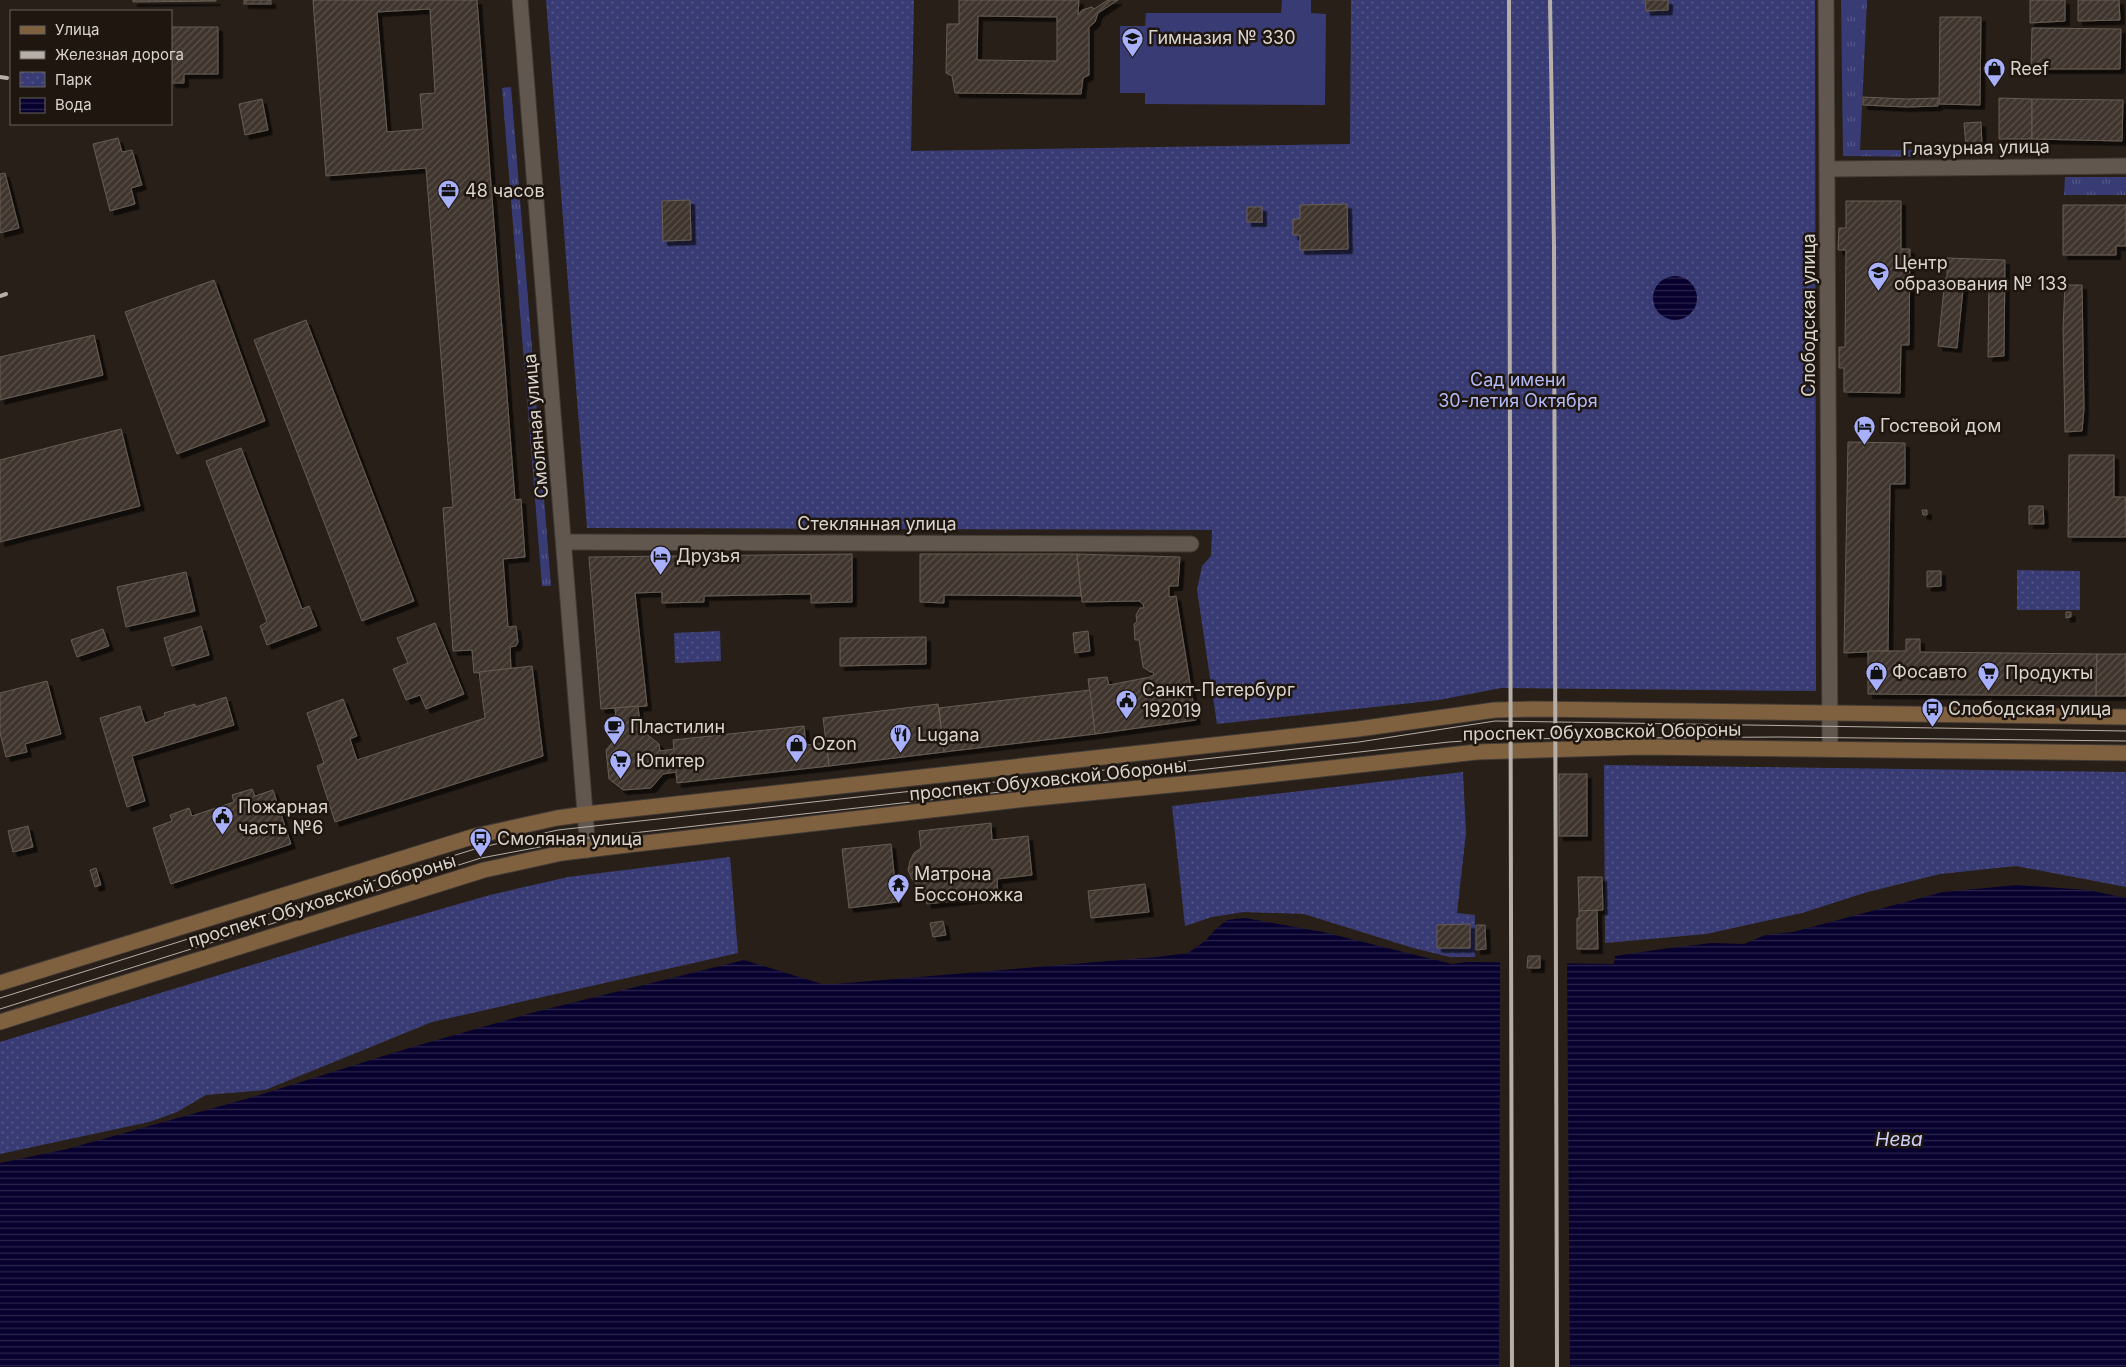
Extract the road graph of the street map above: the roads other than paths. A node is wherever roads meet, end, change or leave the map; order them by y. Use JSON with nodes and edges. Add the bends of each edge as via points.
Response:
{"nodes":[{"id":1,"x":520,"y":0,"type":"edge"},
{"id":2,"x":1826,"y":0,"type":"edge"},
{"id":3,"x":2126,"y":166,"type":"edge"},
{"id":4,"x":1826,"y":168,"type":"junction"},
{"id":5,"x":564,"y":542,"type":"junction"},
{"id":6,"x":1191,"y":544,"type":"dead end"},
{"id":7,"x":1830,"y":714,"type":"junction"},
{"id":8,"x":2126,"y":717,"type":"edge"},
{"id":9,"x":1830,"y":749,"type":"junction"},
{"id":10,"x":2126,"y":753,"type":"edge"},
{"id":11,"x":586,"y":814,"type":"junction"},
{"id":12,"x":588,"y":850,"type":"junction"},
{"id":13,"x":0,"y":983,"type":"edge"},
{"id":14,"x":0,"y":1022,"type":"edge"}],
"edges":[{"from":1,"to":5,"type":"street","name":"Смоляная улица"},
{"from":2,"to":4,"type":"street","name":"Слободская улица"},
{"from":3,"to":4,"type":"street","name":"Глазурная улица"},
{"from":4,"to":7,"type":"street","name":"Слободская улица"},
{"from":5,"to":6,"type":"street","name":"Стеклянная улица"},
{"from":5,"to":11,"type":"street","name":"Смоляная улица"},
{"from":7,"to":8,"type":"main road","name":"проспект Обуховской Обороны"},
{"from":7,"to":9,"type":"street","name":"Слободская улица"},
{"from":7,"to":11,"type":"main road","name":"проспект Обуховской Обороны","via":[[1495,710],[1358,730]]},
{"from":9,"to":10,"type":"main road","name":"проспект Обуховской Обороны"},
{"from":9,"to":12,"type":"main road","name":"проспект Обуховской Обороны","via":[[1603,747],[1477,752],[1026,799]]},
{"from":11,"to":12,"type":"street","name":"Смоляная улица"},
{"from":11,"to":13,"type":"main road","name":"проспект Обуховской Обороны","via":[[475,836]]},
{"from":12,"to":14,"type":"main road","name":"проспект Обуховской Обороны","via":[[484,870]]}]}
